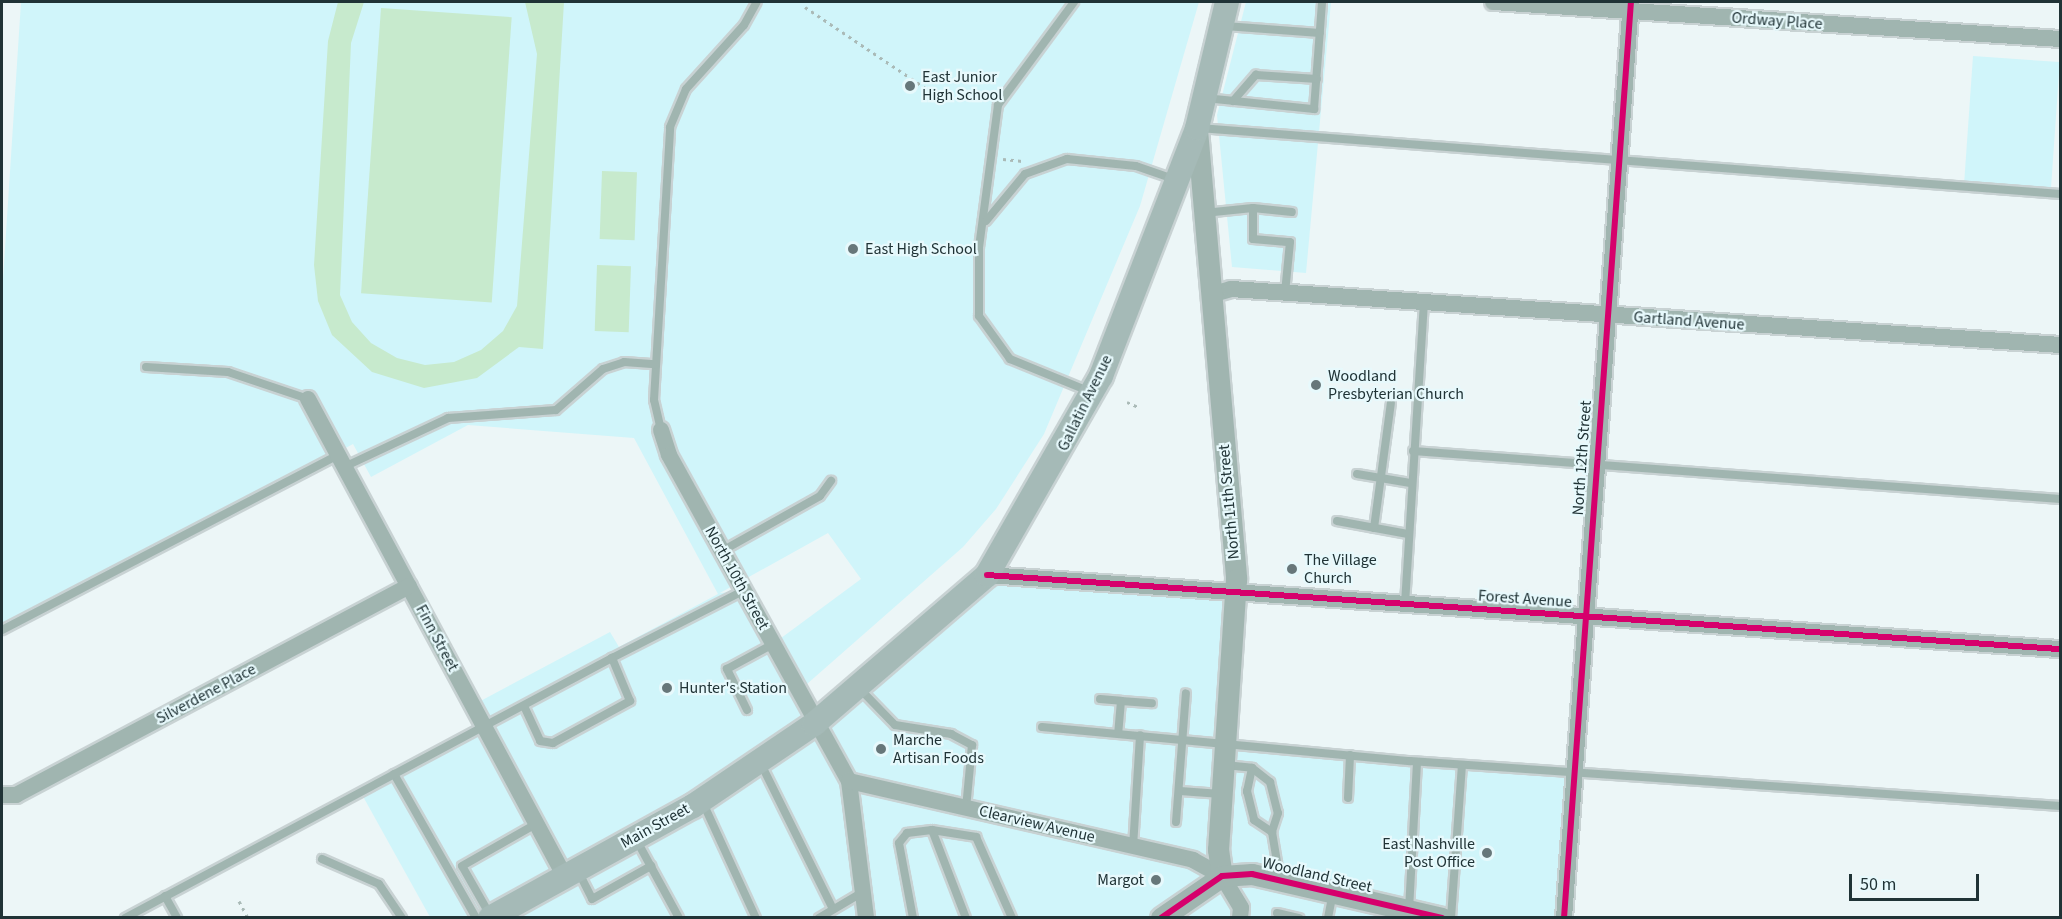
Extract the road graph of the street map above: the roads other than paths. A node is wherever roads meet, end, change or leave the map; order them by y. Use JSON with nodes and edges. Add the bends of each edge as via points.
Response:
{"nodes":[{"id":1,"x":756,"y":2,"type":"edge"},
{"id":2,"x":1074,"y":2,"type":"edge"},
{"id":3,"x":1227,"y":2,"type":"edge"},
{"id":4,"x":1322,"y":2,"type":"edge"},
{"id":5,"x":1493,"y":2,"type":"edge"},
{"id":6,"x":1631,"y":6,"type":"edge"},
{"id":7,"x":1221,"y":26,"type":"junction"},
{"id":8,"x":1320,"y":33,"type":"junction"},
{"id":9,"x":2061,"y":39,"type":"edge"},
{"id":10,"x":1317,"y":78,"type":"junction"},
{"id":11,"x":1204,"y":98,"type":"junction"},
{"id":12,"x":1233,"y":101,"type":"junction"},
{"id":13,"x":1197,"y":128,"type":"junction"},
{"id":14,"x":1619,"y":162,"type":"junction"},
{"id":15,"x":1173,"y":179,"type":"junction"},
{"id":16,"x":2061,"y":194,"type":"edge"},
{"id":17,"x":1253,"y":208,"type":"junction"},
{"id":18,"x":1292,"y":212,"type":"dead end"},
{"id":19,"x":1204,"y":213,"type":"junction"},
{"id":20,"x":986,"y":221,"type":"junction"},
{"id":21,"x":1285,"y":294,"type":"junction"},
{"id":22,"x":1210,"y":295,"type":"junction"},
{"id":23,"x":1424,"y":304,"type":"junction"},
{"id":24,"x":1609,"y":315,"type":"junction"},
{"id":25,"x":2061,"y":345,"type":"edge"},
{"id":26,"x":655,"y":364,"type":"junction"},
{"id":27,"x":146,"y":367,"type":"dead end"},
{"id":28,"x":1093,"y":392,"type":"junction"},
{"id":29,"x":308,"y":399,"type":"joint"},
{"id":30,"x":1391,"y":403,"type":"dead end"},
{"id":31,"x":661,"y":430,"type":"joint"},
{"id":32,"x":1413,"y":451,"type":"junction"},
{"id":33,"x":341,"y":461,"type":"junction"},
{"id":34,"x":1593,"y":466,"type":"junction"},
{"id":35,"x":1357,"y":474,"type":"dead end"},
{"id":36,"x":1381,"y":477,"type":"junction"},
{"id":37,"x":831,"y":481,"type":"dead end"},
{"id":38,"x":1410,"y":483,"type":"junction"},
{"id":39,"x":2061,"y":498,"type":"edge"},
{"id":40,"x":1336,"y":521,"type":"dead end"},
{"id":41,"x":1374,"y":528,"type":"junction"},
{"id":42,"x":1408,"y":534,"type":"junction"},
{"id":43,"x":722,"y":551,"type":"junction"},
{"id":44,"x":987,"y":575,"type":"junction"},
{"id":45,"x":409,"y":586,"type":"junction"},
{"id":46,"x":744,"y":591,"type":"junction"},
{"id":47,"x":1235,"y":595,"type":"junction"},
{"id":48,"x":1405,"y":604,"type":"junction"},
{"id":49,"x":1586,"y":618,"type":"junction"},
{"id":50,"x":2,"y":630,"type":"edge"},
{"id":51,"x":773,"y":644,"type":"junction"},
{"id":52,"x":2061,"y":649,"type":"edge"},
{"id":53,"x":612,"y":658,"type":"junction"},
{"id":54,"x":858,"y":687,"type":"junction"},
{"id":55,"x":1186,"y":693,"type":"dead end"},
{"id":56,"x":1100,"y":699,"type":"dead end"},
{"id":57,"x":1121,"y":701,"type":"junction"},
{"id":58,"x":1152,"y":703,"type":"dead end"},
{"id":59,"x":524,"y":706,"type":"junction"},
{"id":60,"x":747,"y":710,"type":"dead end"},
{"id":61,"x":814,"y":724,"type":"junction"},
{"id":62,"x":485,"y":727,"type":"junction"},
{"id":63,"x":1042,"y":727,"type":"dead end"},
{"id":64,"x":1118,"y":733,"type":"junction"},
{"id":65,"x":1140,"y":735,"type":"junction"},
{"id":66,"x":1183,"y":739,"type":"junction"},
{"id":67,"x":1226,"y":743,"type":"junction"},
{"id":68,"x":1350,"y":755,"type":"junction"},
{"id":69,"x":760,"y":761,"type":"junction"},
{"id":70,"x":1417,"y":762,"type":"junction"},
{"id":71,"x":1225,"y":765,"type":"junction"},
{"id":72,"x":1462,"y":765,"type":"junction"},
{"id":73,"x":1252,"y":768,"type":"junction"},
{"id":74,"x":1572,"y":772,"type":"junction"},
{"id":75,"x":394,"y":774,"type":"junction"},
{"id":76,"x":849,"y":781,"type":"junction"},
{"id":77,"x":1180,"y":791,"type":"junction"},
{"id":78,"x":1222,"y":794,"type":"junction"},
{"id":79,"x":2,"y":795,"type":"edge"},
{"id":80,"x":1348,"y":798,"type":"dead end"},
{"id":81,"x":701,"y":800,"type":"junction"},
{"id":82,"x":2061,"y":806,"type":"edge"},
{"id":83,"x":966,"y":808,"type":"junction"},
{"id":84,"x":1176,"y":822,"type":"dead end"},
{"id":85,"x":536,"y":824,"type":"junction"},
{"id":86,"x":932,"y":830,"type":"junction"},
{"id":87,"x":1272,"y":832,"type":"junction"},
{"id":88,"x":635,"y":838,"type":"junction"},
{"id":89,"x":1133,"y":847,"type":"junction"},
{"id":90,"x":322,"y":859,"type":"dead end"},
{"id":91,"x":651,"y":866,"type":"junction"},
{"id":92,"x":571,"y":874,"type":"junction"},
{"id":93,"x":1222,"y":876,"type":"junction"},
{"id":94,"x":1280,"y":880,"type":"junction"},
{"id":95,"x":863,"y":892,"type":"junction"},
{"id":96,"x":1333,"y":893,"type":"junction"},
{"id":97,"x":165,"y":896,"type":"junction"},
{"id":98,"x":833,"y":909,"type":"junction"},
{"id":99,"x":1409,"y":910,"type":"junction"},
{"id":100,"x":1381,"y":911,"type":"edge"},
{"id":101,"x":1277,"y":913,"type":"dead end"},
{"id":102,"x":486,"y":917,"type":"edge"},
{"id":103,"x":125,"y":918,"type":"edge"},
{"id":104,"x":177,"y":918,"type":"edge"},
{"id":105,"x":402,"y":918,"type":"edge"},
{"id":106,"x":680,"y":918,"type":"edge"},
{"id":107,"x":756,"y":918,"type":"edge"},
{"id":108,"x":819,"y":918,"type":"edge"},
{"id":109,"x":866,"y":918,"type":"edge"},
{"id":110,"x":913,"y":918,"type":"edge"},
{"id":111,"x":966,"y":918,"type":"edge"},
{"id":112,"x":1012,"y":918,"type":"edge"},
{"id":113,"x":1161,"y":918,"type":"edge"},
{"id":114,"x":1240,"y":918,"type":"edge"},
{"id":115,"x":1299,"y":918,"type":"edge"},
{"id":116,"x":1328,"y":918,"type":"edge"},
{"id":117,"x":1442,"y":918,"type":"edge"},
{"id":118,"x":1451,"y":918,"type":"edge"},
{"id":119,"x":1564,"y":918,"type":"edge"}],
"edges":[{"from":1,"to":26,"type":"lane","via":[[744,25],[686,89],[670,127]]},
{"from":2,"to":20,"type":"lane","via":[[998,105]]},
{"from":3,"to":7,"type":"main road","name":"Gallatin Avenue"},
{"from":4,"to":8,"type":"lane"},
{"from":5,"to":6,"type":"street","name":"Ordway Place"},
{"from":6,"to":9,"type":"street","name":"Ordway Place"},
{"from":6,"to":14,"type":"street","name":"North 12th Street"},
{"from":7,"to":8,"type":"lane"},
{"from":7,"to":11,"type":"main road","name":"Gallatin Avenue"},
{"from":8,"to":10,"type":"lane"},
{"from":10,"to":12,"type":"lane","via":[[1256,75]]},
{"from":10,"to":12,"type":"lane","via":[[1314,109]]},
{"from":11,"to":12,"type":"lane"},
{"from":11,"to":13,"type":"main road","name":"Gallatin Avenue"},
{"from":13,"to":14,"type":"lane"},
{"from":13,"to":15,"type":"main road","name":"Gallatin Avenue"},
{"from":13,"to":19,"type":"street","name":"North 11th Street"},
{"from":14,"to":16,"type":"lane"},
{"from":14,"to":24,"type":"street","name":"North 12th Street"},
{"from":15,"to":20,"type":"lane","via":[[1136,166],[1067,159],[1025,174]]},
{"from":15,"to":28,"type":"main road","name":"Gallatin Avenue"},
{"from":17,"to":18,"type":"lane"},
{"from":17,"to":19,"type":"lane"},
{"from":17,"to":21,"type":"lane","via":[[1253,239],[1290,242]]},
{"from":19,"to":22,"type":"street","name":"North 11th Street"},
{"from":20,"to":28,"type":"lane","via":[[979,248],[979,316],[992,342],[1010,359]]},
{"from":21,"to":22,"type":"street","name":"Gartland Avenue","via":[[1231,290]]},
{"from":21,"to":23,"type":"street","name":"Gartland Avenue"},
{"from":22,"to":47,"type":"street","name":"North 11th Street"},
{"from":23,"to":24,"type":"street","name":"Gartland Avenue"},
{"from":23,"to":32,"type":"lane"},
{"from":24,"to":25,"type":"street","name":"Gartland Avenue"},
{"from":24,"to":34,"type":"street","name":"North 12th Street"},
{"from":26,"to":31,"type":"lane","via":[[654,400]]},
{"from":26,"to":33,"type":"lane","via":[[624,362],[603,369],[556,410],[448,418]]},
{"from":27,"to":29,"type":"lane","via":[[228,372]]},
{"from":28,"to":44,"type":"main road","name":"Gallatin Avenue"},
{"from":29,"to":33,"type":"street","name":"Finn Street"},
{"from":30,"to":36,"type":"lane"},
{"from":31,"to":43,"type":"street","name":"North 10th Street"},
{"from":32,"to":34,"type":"lane"},
{"from":32,"to":38,"type":"lane"},
{"from":33,"to":45,"type":"street","name":"Finn Street"},
{"from":33,"to":50,"type":"lane"},
{"from":34,"to":39,"type":"lane"},
{"from":34,"to":49,"type":"street","name":"North 12th Street"},
{"from":35,"to":36,"type":"lane"},
{"from":36,"to":38,"type":"lane"},
{"from":36,"to":41,"type":"lane"},
{"from":37,"to":43,"type":"lane","via":[[820,496]]},
{"from":38,"to":42,"type":"lane"},
{"from":40,"to":41,"type":"lane"},
{"from":41,"to":42,"type":"lane"},
{"from":42,"to":48,"type":"lane"},
{"from":43,"to":46,"type":"street","name":"North 10th Street"},
{"from":44,"to":47,"type":"street","name":"Forest Avenue"},
{"from":44,"to":54,"type":"main road","name":"Gallatin Avenue"},
{"from":45,"to":62,"type":"street","name":"Finn Street"},
{"from":45,"to":79,"type":"street","name":"Silverdene Place","via":[[16,795]]},
{"from":46,"to":51,"type":"street","name":"North 10th Street"},
{"from":46,"to":53,"type":"lane"},
{"from":47,"to":48,"type":"street","name":"Forest Avenue"},
{"from":47,"to":67,"type":"street","name":"North 11th Street"},
{"from":48,"to":49,"type":"street","name":"Forest Avenue"},
{"from":49,"to":52,"type":"street","name":"Forest Avenue"},
{"from":49,"to":74,"type":"street","name":"North 12th Street"},
{"from":51,"to":60,"type":"lane","via":[[727,669]]},
{"from":51,"to":61,"type":"street","name":"North 10th Street"},
{"from":53,"to":59,"type":"lane"},
{"from":53,"to":59,"type":"lane","via":[[630,701],[553,743],[540,741]]},
{"from":54,"to":61,"type":"main road","name":"Gallatin Avenue"},
{"from":54,"to":83,"type":"lane","via":[[895,725],[951,734],[972,745]]},
{"from":55,"to":66,"type":"lane"},
{"from":56,"to":57,"type":"lane"},
{"from":57,"to":58,"type":"lane"},
{"from":57,"to":64,"type":"lane"},
{"from":59,"to":62,"type":"lane"},
{"from":61,"to":69,"type":"main road","name":"Main Street"},
{"from":61,"to":76,"type":"street","name":"North 10th Street"},
{"from":62,"to":75,"type":"lane"},
{"from":62,"to":85,"type":"street","name":"Finn Street"},
{"from":63,"to":64,"type":"lane"},
{"from":64,"to":65,"type":"lane"},
{"from":65,"to":66,"type":"lane"},
{"from":65,"to":89,"type":"lane"},
{"from":66,"to":67,"type":"lane"},
{"from":66,"to":77,"type":"lane"},
{"from":67,"to":68,"type":"lane"},
{"from":67,"to":71,"type":"street","name":"North 11th Street"},
{"from":68,"to":70,"type":"lane"},
{"from":68,"to":80,"type":"lane"},
{"from":69,"to":81,"type":"main road","name":"Main Street"},
{"from":69,"to":98,"type":"lane"},
{"from":70,"to":72,"type":"lane"},
{"from":70,"to":99,"type":"lane"},
{"from":71,"to":73,"type":"lane"},
{"from":71,"to":78,"type":"street","name":"North 11th Street"},
{"from":72,"to":74,"type":"lane"},
{"from":72,"to":118,"type":"lane"},
{"from":73,"to":87,"type":"lane","via":[[1270,782],[1278,813]]},
{"from":73,"to":87,"type":"lane","via":[[1247,791],[1254,820]]},
{"from":74,"to":82,"type":"lane"},
{"from":74,"to":119,"type":"street","name":"North 12th Street"},
{"from":75,"to":97,"type":"lane"},
{"from":75,"to":102,"type":"lane"},
{"from":76,"to":83,"type":"street","name":"Clearview Avenue"},
{"from":76,"to":95,"type":"street"},
{"from":77,"to":78,"type":"lane"},
{"from":77,"to":84,"type":"lane"},
{"from":78,"to":93,"type":"street","name":"North 11th Street"},
{"from":81,"to":88,"type":"main road","name":"Main Street"},
{"from":81,"to":107,"type":"lane"},
{"from":83,"to":89,"type":"street","name":"Clearview Avenue"},
{"from":85,"to":92,"type":"street","name":"Finn Street"},
{"from":85,"to":102,"type":"lane","via":[[462,867]]},
{"from":86,"to":110,"type":"lane","via":[[907,833],[900,843]]},
{"from":86,"to":111,"type":"lane"},
{"from":86,"to":112,"type":"lane","via":[[975,837]]},
{"from":87,"to":94,"type":"lane"},
{"from":88,"to":91,"type":"lane"},
{"from":88,"to":92,"type":"main road","name":"Main Street"},
{"from":89,"to":93,"type":"street","name":"Clearview Avenue","via":[[1193,860]]},
{"from":90,"to":105,"type":"lane","via":[[379,884]]},
{"from":91,"to":92,"type":"lane","via":[[592,899]]},
{"from":91,"to":106,"type":"lane"},
{"from":92,"to":102,"type":"main road","name":"Main Street"},
{"from":93,"to":94,"type":"street","name":"Woodland Street","via":[[1252,874]]},
{"from":93,"to":113,"type":"street"},
{"from":93,"to":114,"type":"street","via":[[1241,908]]},
{"from":94,"to":96,"type":"street","name":"Woodland Street"},
{"from":95,"to":98,"type":"lane"},
{"from":95,"to":109,"type":"street"},
{"from":96,"to":100,"type":"street","name":"Woodland Street"},
{"from":96,"to":116,"type":"lane"},
{"from":97,"to":103,"type":"lane"},
{"from":97,"to":104,"type":"lane"},
{"from":98,"to":108,"type":"lane"},
{"from":99,"to":100,"type":"street","name":"Woodland Street"},
{"from":99,"to":117,"type":"street","name":"Woodland Street"},
{"from":101,"to":115,"type":"lane"}]}
